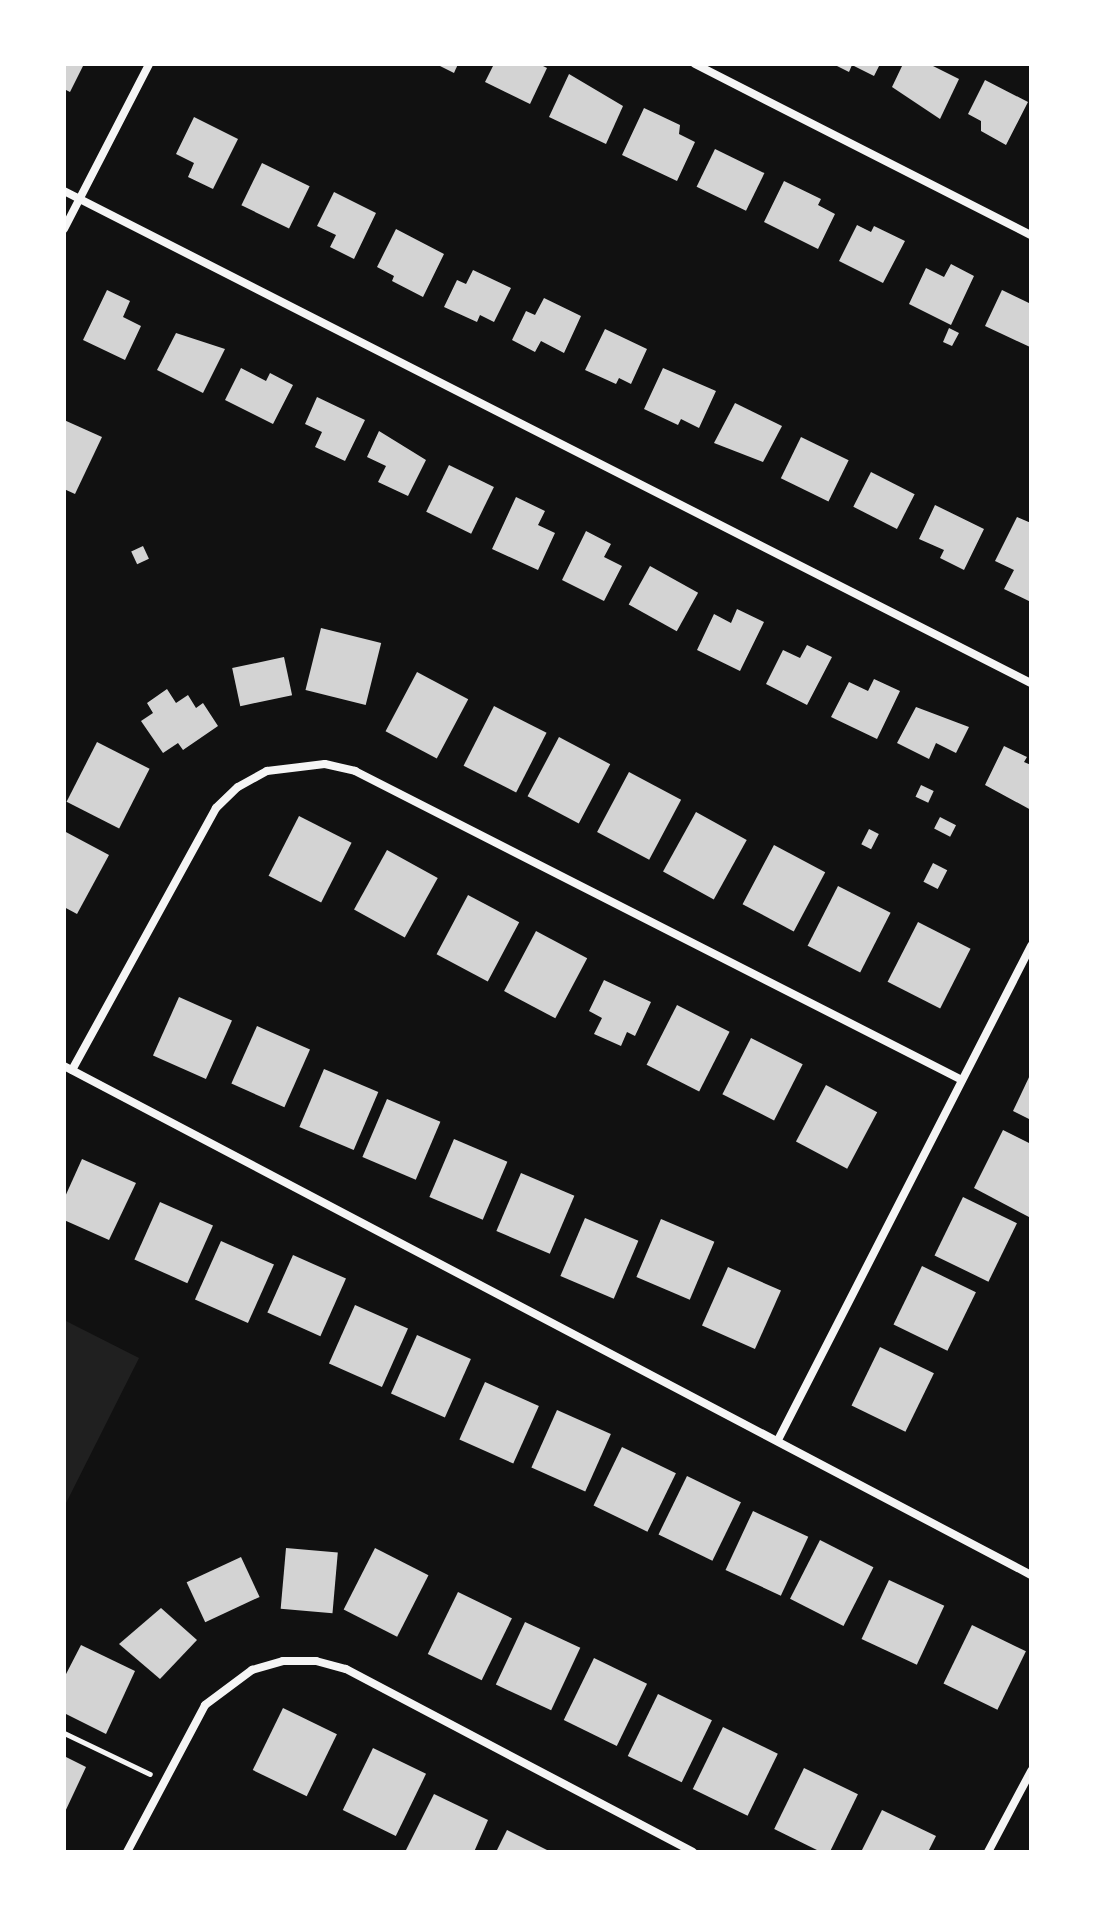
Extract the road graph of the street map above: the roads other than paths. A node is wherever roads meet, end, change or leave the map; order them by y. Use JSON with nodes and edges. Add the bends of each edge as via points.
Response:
{"nodes":[{"id":1,"x":149,"y":64,"type":"edge"},
{"id":2,"x":695,"y":64,"type":"edge"},
{"id":3,"x":64,"y":191,"type":"edge"},
{"id":4,"x":79,"y":199,"type":"junction"},
{"id":5,"x":64,"y":229,"type":"edge"},
{"id":6,"x":1031,"y":235,"type":"edge"},
{"id":7,"x":1031,"y":683,"type":"edge"},
{"id":8,"x":1031,"y":946,"type":"edge"},
{"id":9,"x":68,"y":1068,"type":"edge"},
{"id":10,"x":962,"y":1080,"type":"junction"},
{"id":11,"x":779,"y":1438,"type":"junction"},
{"id":12,"x":1031,"y":1575,"type":"edge"},
{"id":13,"x":1031,"y":1771,"type":"edge"},
{"id":14,"x":127,"y":1852,"type":"edge"},
{"id":15,"x":693,"y":1852,"type":"edge"},
{"id":16,"x":988,"y":1852,"type":"edge"}],
"edges":[{"from":1,"to":4,"type":"street"},
{"from":2,"to":6,"type":"street"},
{"from":3,"to":4,"type":"street"},
{"from":4,"to":5,"type":"street"},
{"from":4,"to":7,"type":"street"},
{"from":8,"to":10,"type":"street"},
{"from":9,"to":10,"type":"street","via":[[216,808],[238,787],[267,771],[325,764],[355,771]]},
{"from":9,"to":11,"type":"street"},
{"from":10,"to":11,"type":"street"},
{"from":11,"to":12,"type":"street"},
{"from":13,"to":16,"type":"street"},
{"from":14,"to":15,"type":"street","via":[[198,1716],[225,1686],[252,1670],[283,1661],[316,1661],[346,1669]]}]}
